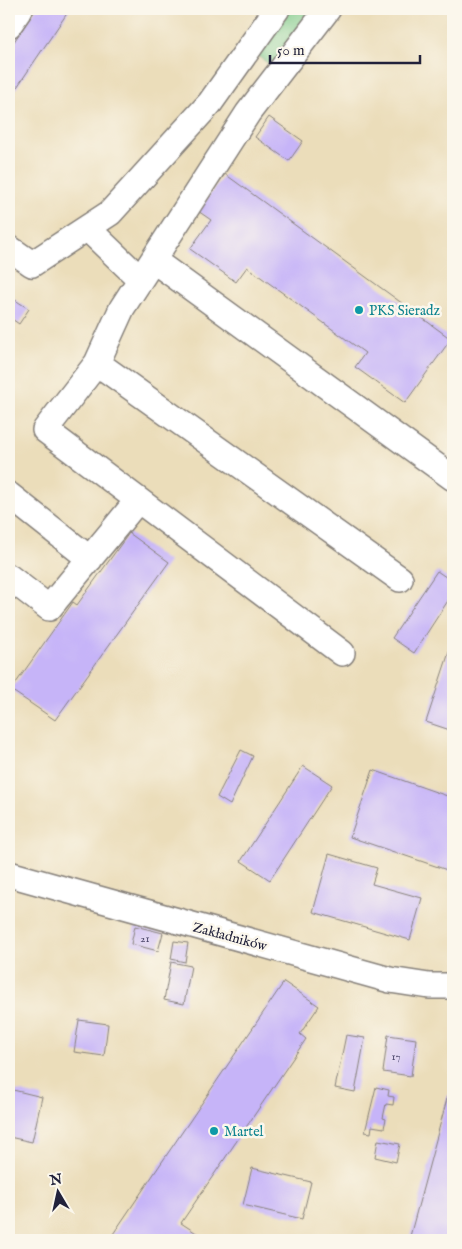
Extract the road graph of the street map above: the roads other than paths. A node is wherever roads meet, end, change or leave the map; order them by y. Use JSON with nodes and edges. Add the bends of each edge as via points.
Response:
{"nodes":[{"id":1,"x":20,"y":9,"type":"edge"},
{"id":2,"x":277,"y":9,"type":"edge"},
{"id":3,"x":328,"y":9,"type":"edge"},
{"id":4,"x":9,"y":25,"type":"edge"},
{"id":5,"x":243,"y":57,"type":"junction"},
{"id":6,"x":273,"y":81,"type":"junction"},
{"id":7,"x":87,"y":228,"type":"junction"},
{"id":8,"x":9,"y":248,"type":"edge"},
{"id":9,"x":147,"y":269,"type":"junction"},
{"id":10,"x":98,"y":363,"type":"junction"},
{"id":11,"x":453,"y":478,"type":"edge"},
{"id":12,"x":9,"y":495,"type":"edge"},
{"id":13,"x":138,"y":500,"type":"junction"},
{"id":14,"x":90,"y":559,"type":"junction"},
{"id":15,"x":9,"y":577,"type":"edge"},
{"id":16,"x":400,"y":579,"type":"dead end"},
{"id":17,"x":342,"y":653,"type":"dead end"},
{"id":18,"x":9,"y":874,"type":"edge"},
{"id":19,"x":453,"y":986,"type":"edge"}],
"edges":[{"from":1,"to":4,"type":"street"},
{"from":2,"to":5,"type":"street"},
{"from":3,"to":6,"type":"street"},
{"from":5,"to":6,"type":"street"},
{"from":5,"to":7,"type":"street","via":[[210,103],[110,213]]},
{"from":6,"to":9,"type":"street","via":[[248,113]]},
{"from":7,"to":8,"type":"street","via":[[32,264]]},
{"from":7,"to":9,"type":"street"},
{"from":9,"to":10,"type":"street","via":[[122,308]]},
{"from":9,"to":11,"type":"street"},
{"from":10,"to":13,"type":"street","via":[[45,430]]},
{"from":10,"to":16,"type":"street"},
{"from":12,"to":14,"type":"street"},
{"from":13,"to":14,"type":"street"},
{"from":13,"to":17,"type":"street"},
{"from":14,"to":15,"type":"street","via":[[49,608]]},
{"from":18,"to":19,"type":"street","name":"Zakładników","via":[[390,980]]}]}
